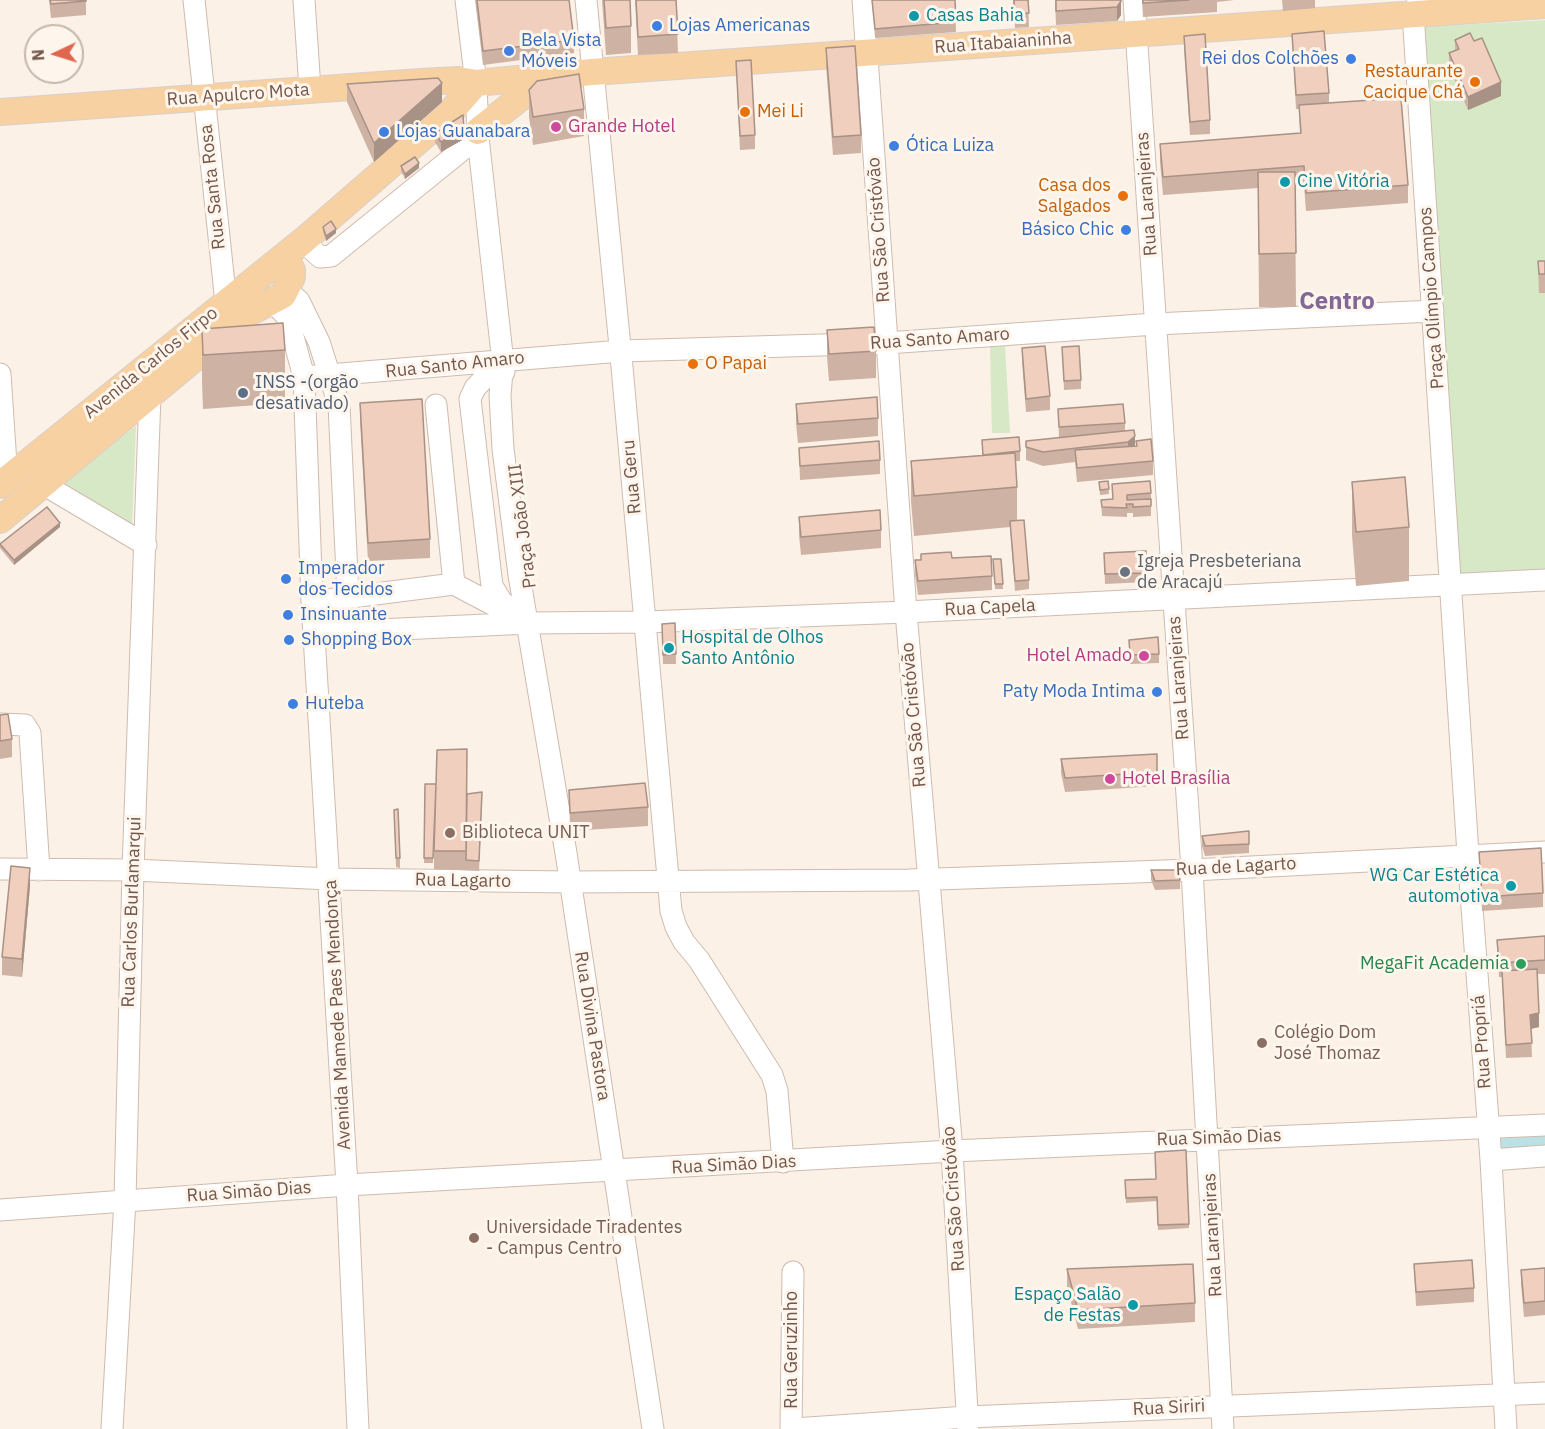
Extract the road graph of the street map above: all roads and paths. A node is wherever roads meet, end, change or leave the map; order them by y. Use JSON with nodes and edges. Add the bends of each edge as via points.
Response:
{"nodes":[{"id":1,"x":194,"y":0,"type":"edge"},
{"id":2,"x":304,"y":0,"type":"edge"},
{"id":3,"x":466,"y":0,"type":"edge"},
{"id":4,"x":586,"y":0,"type":"edge"},
{"id":5,"x":863,"y":0,"type":"edge"},
{"id":6,"x":1134,"y":0,"type":"edge"},
{"id":7,"x":1545,"y":5,"type":"edge"},
{"id":8,"x":1416,"y":6,"type":"edge"},
{"id":9,"x":1137,"y":32,"type":"junction"},
{"id":10,"x":867,"y":53,"type":"junction"},
{"id":11,"x":592,"y":72,"type":"junction"},
{"id":12,"x":547,"y":76,"type":"junction"},
{"id":13,"x":476,"y":83,"type":"junction"},
{"id":14,"x":310,"y":89,"type":"junction"},
{"id":15,"x":202,"y":97,"type":"junction"},
{"id":16,"x":0,"y":112,"type":"edge"},
{"id":17,"x":478,"y":134,"type":"junction"},
{"id":18,"x":303,"y":241,"type":"junction"},
{"id":19,"x":283,"y":257,"type":"junction"},
{"id":20,"x":226,"y":303,"type":"junction"},
{"id":21,"x":280,"y":306,"type":"junction"},
{"id":22,"x":1432,"y":311,"type":"junction"},
{"id":23,"x":1155,"y":324,"type":"junction"},
{"id":24,"x":887,"y":343,"type":"junction"},
{"id":25,"x":621,"y":351,"type":"junction"},
{"id":26,"x":503,"y":359,"type":"junction"},
{"id":27,"x":0,"y":374,"type":"edge"},
{"id":28,"x":304,"y":377,"type":"junction"},
{"id":29,"x":329,"y":377,"type":"junction"},
{"id":30,"x":150,"y":395,"type":"junction"},
{"id":31,"x":470,"y":399,"type":"junction"},
{"id":32,"x":339,"y":405,"type":"junction"},
{"id":33,"x":361,"y":405,"type":"edge"},
{"id":34,"x":414,"y":405,"type":"edge"},
{"id":35,"x":436,"y":405,"type":"junction"},
{"id":36,"x":3,"y":482,"type":"edge"},
{"id":37,"x":43,"y":484,"type":"junction"},
{"id":38,"x":0,"y":520,"type":"edge"},
{"id":39,"x":146,"y":545,"type":"junction"},
{"id":40,"x":1545,"y":580,"type":"edge"},
{"id":41,"x":454,"y":584,"type":"junction"},
{"id":42,"x":1451,"y":584,"type":"junction"},
{"id":43,"x":348,"y":597,"type":"junction"},
{"id":44,"x":1174,"y":600,"type":"junction"},
{"id":45,"x":312,"y":602,"type":"junction"},
{"id":46,"x":906,"y":612,"type":"junction"},
{"id":47,"x":645,"y":622,"type":"junction"},
{"id":48,"x":529,"y":623,"type":"junction"},
{"id":49,"x":314,"y":633,"type":"junction"},
{"id":50,"x":0,"y":724,"type":"edge"},
{"id":51,"x":1545,"y":852,"type":"edge"},
{"id":52,"x":1468,"y":854,"type":"junction"},
{"id":53,"x":0,"y":869,"type":"edge"},
{"id":54,"x":39,"y":870,"type":"junction"},
{"id":55,"x":133,"y":870,"type":"junction"},
{"id":56,"x":1192,"y":870,"type":"junction"},
{"id":57,"x":330,"y":879,"type":"junction"},
{"id":58,"x":927,"y":880,"type":"junction"},
{"id":59,"x":570,"y":882,"type":"junction"},
{"id":60,"x":669,"y":882,"type":"junction"},
{"id":61,"x":1545,"y":1125,"type":"edge"},
{"id":62,"x":1208,"y":1138,"type":"junction"},
{"id":63,"x":1488,"y":1145,"type":"junction"},
{"id":64,"x":952,"y":1151,"type":"junction"},
{"id":65,"x":1545,"y":1156,"type":"edge"},
{"id":66,"x":783,"y":1162,"type":"junction"},
{"id":67,"x":614,"y":1172,"type":"junction"},
{"id":68,"x":347,"y":1185,"type":"junction"},
{"id":69,"x":125,"y":1200,"type":"junction"},
{"id":70,"x":0,"y":1210,"type":"edge"},
{"id":71,"x":793,"y":1272,"type":"dead end"},
{"id":72,"x":1545,"y":1393,"type":"edge"},
{"id":73,"x":1503,"y":1394,"type":"junction"},
{"id":74,"x":1222,"y":1405,"type":"junction"},
{"id":75,"x":967,"y":1423,"type":"edge"},
{"id":76,"x":908,"y":1425,"type":"edge"},
{"id":77,"x":112,"y":1429,"type":"edge"},
{"id":78,"x":358,"y":1429,"type":"edge"},
{"id":79,"x":653,"y":1429,"type":"edge"},
{"id":80,"x":793,"y":1429,"type":"edge"},
{"id":81,"x":1223,"y":1429,"type":"edge"},
{"id":82,"x":1506,"y":1429,"type":"edge"}],
"edges":[{"from":1,"to":15,"type":"street","name":"Rua Santa Rosa"},
{"from":2,"to":14,"type":"street"},
{"from":3,"to":13,"type":"street","name":"Praça João XIII"},
{"from":4,"to":11,"type":"street","name":"Rua Geru"},
{"from":5,"to":10,"type":"street","name":"Rua São Cristóvão"},
{"from":6,"to":9,"type":"street","name":"Rua Laranjeiras"},
{"from":7,"to":8,"type":"main road","name":"Rua Itabaianinha"},
{"from":8,"to":9,"type":"main road","name":"Rua Itabaianinha"},
{"from":8,"to":22,"type":"street","name":"Praça Olímpio Campos"},
{"from":9,"to":10,"type":"main road","name":"Rua Itabaianinha"},
{"from":9,"to":23,"type":"street","name":"Rua Laranjeiras"},
{"from":10,"to":11,"type":"main road","name":"Rua Itabaianinha"},
{"from":10,"to":24,"type":"street","name":"Rua São Cristóvão"},
{"from":11,"to":12,"type":"main road","name":"Rua Itabaianinha"},
{"from":11,"to":25,"type":"street","name":"Rua Geru"},
{"from":12,"to":13,"type":"main road","name":"Rua Apulcro Mota"},
{"from":12,"to":17,"type":"main road"},
{"from":13,"to":14,"type":"main road","name":"Rua Apulcro Mota","via":[[443,80]]},
{"from":13,"to":17,"type":"street","name":"Praça João XIII"},
{"from":13,"to":18,"type":"main road","name":"Avenida Carlos Firpo","via":[[448,116]]},
{"from":14,"to":15,"type":"main road","name":"Rua Apulcro Mota"},
{"from":15,"to":16,"type":"main road","name":"Rua Apulcro Mota"},
{"from":15,"to":20,"type":"street","name":"Rua Santa Rosa"},
{"from":17,"to":18,"type":"street","via":[[331,256],[320,257]]},
{"from":17,"to":26,"type":"street","name":"Praça João XIII"},
{"from":18,"to":19,"type":"main road","name":"Avenida Carlos Firpo"},
{"from":19,"to":20,"type":"main road","name":"Avenida Carlos Firpo"},
{"from":19,"to":21,"type":"main road","via":[[292,277]]},
{"from":20,"to":36,"type":"main road","name":"Avenida Carlos Firpo"},
{"from":21,"to":28,"type":"street"},
{"from":21,"to":29,"type":"street","via":[[292,295],[299,301],[319,342]]},
{"from":21,"to":30,"type":"main road","name":"Avenida Carlos Firpo","via":[[257,307]]},
{"from":22,"to":23,"type":"street","name":"Rua Santo Amaro"},
{"from":22,"to":42,"type":"street","name":"Praça Olímpio Campos"},
{"from":23,"to":24,"type":"street","name":"Rua Santo Amaro"},
{"from":23,"to":44,"type":"street","name":"Rua Laranjeiras"},
{"from":24,"to":25,"type":"street","name":"Rua Santo Amaro"},
{"from":24,"to":46,"type":"street","name":"Rua São Cristóvão"},
{"from":25,"to":26,"type":"street","name":"Rua Santo Amaro"},
{"from":25,"to":47,"type":"street","name":"Rua Geru"},
{"from":26,"to":29,"type":"street","name":"Rua Santo Amaro"},
{"from":26,"to":31,"type":"street","via":[[475,388]]},
{"from":26,"to":48,"type":"street","name":"Praça João XIII","via":[[532,593]]},
{"from":27,"to":36,"type":"street"},
{"from":28,"to":29,"type":"street","name":"Rua Santo Amaro"},
{"from":28,"to":45,"type":"street"},
{"from":29,"to":32,"type":"street"},
{"from":30,"to":37,"type":"main road","name":"Avenida Carlos Firpo"},
{"from":30,"to":39,"type":"street","name":"Rua Carlos Burlamarqui"},
{"from":31,"to":35,"type":"street"},
{"from":31,"to":48,"type":"street","via":[[492,586],[502,602]]},
{"from":32,"to":33,"type":"street"},
{"from":32,"to":43,"type":"street"},
{"from":34,"to":35,"type":"street"},
{"from":35,"to":41,"type":"street"},
{"from":37,"to":38,"type":"main road","name":"Avenida Carlos Firpo"},
{"from":37,"to":39,"type":"street"},
{"from":39,"to":55,"type":"street","name":"Rua Carlos Burlamarqui"},
{"from":40,"to":42,"type":"street","name":"Rua Capela"},
{"from":41,"to":43,"type":"street"},
{"from":41,"to":48,"type":"street"},
{"from":42,"to":44,"type":"street","name":"Rua Capela"},
{"from":42,"to":52,"type":"street","name":"Rua Propriá"},
{"from":43,"to":45,"type":"street"},
{"from":44,"to":46,"type":"street","name":"Rua Capela"},
{"from":44,"to":56,"type":"street","name":"Rua Laranjeiras"},
{"from":45,"to":49,"type":"street","name":"Avenida Mamede Paes Mendonça"},
{"from":46,"to":47,"type":"street","name":"Rua Capela"},
{"from":46,"to":58,"type":"street","name":"Rua São Cristóvão"},
{"from":47,"to":48,"type":"street","name":"Rua Capela"},
{"from":47,"to":60,"type":"street","name":"Rua Geru"},
{"from":48,"to":49,"type":"street"},
{"from":48,"to":59,"type":"street","name":"Rua Divina Pastora"},
{"from":49,"to":57,"type":"street","name":"Avenida Mamede Paes Mendonça"},
{"from":50,"to":54,"type":"street","via":[[25,725],[30,733]]},
{"from":51,"to":52,"type":"street","name":"Rua de Lagarto"},
{"from":52,"to":56,"type":"street","name":"Rua de Lagarto"},
{"from":52,"to":63,"type":"street","name":"Rua Propriá"},
{"from":53,"to":54,"type":"street","name":"Rua Lagarto"},
{"from":54,"to":55,"type":"street","name":"Rua Lagarto"},
{"from":55,"to":57,"type":"street","name":"Rua Lagarto"},
{"from":55,"to":69,"type":"street","name":"Rua Carlos Burlamarqui"},
{"from":56,"to":58,"type":"street","name":"Rua de Lagarto"},
{"from":56,"to":62,"type":"street","name":"Rua Laranjeiras"},
{"from":57,"to":59,"type":"street","name":"Rua Lagarto"},
{"from":57,"to":68,"type":"street","name":"Avenida Mamede Paes Mendonça"},
{"from":58,"to":60,"type":"street","name":"Rua Lagarto"},
{"from":58,"to":64,"type":"street","name":"Rua São Cristóvão"},
{"from":59,"to":60,"type":"street","name":"Rua Lagarto"},
{"from":59,"to":67,"type":"street","name":"Rua Divina Pastora"},
{"from":60,"to":66,"type":"street","name":"Rua Geru","via":[[676,927],[772,1075]]},
{"from":61,"to":63,"type":"street"},
{"from":62,"to":63,"type":"street","name":"Rua Simão Dias"},
{"from":62,"to":64,"type":"street","name":"Rua Simão Dias"},
{"from":62,"to":74,"type":"street","name":"Rua Laranjeiras"},
{"from":63,"to":65,"type":"street"},
{"from":63,"to":73,"type":"street","name":"Rua Propriá"},
{"from":64,"to":66,"type":"street","name":"Rua Simão Dias"},
{"from":64,"to":75,"type":"street","name":"Rua São Cristóvão"},
{"from":66,"to":67,"type":"street","name":"Rua Simão Dias"},
{"from":67,"to":68,"type":"street","name":"Rua Simão Dias"},
{"from":67,"to":79,"type":"street","name":"Rua Divina Pastora"},
{"from":68,"to":69,"type":"street","name":"Rua Simão Dias"},
{"from":68,"to":78,"type":"street","name":"Avenida Mamede Paes Mendonça"},
{"from":69,"to":70,"type":"street","name":"Rua Simão Dias"},
{"from":69,"to":77,"type":"street","name":"Rua Carlos Burlamarqui"},
{"from":71,"to":80,"type":"street","name":"Rua Geruzinho"},
{"from":72,"to":73,"type":"street","name":"Rua Siriri"},
{"from":73,"to":74,"type":"street","name":"Rua Siriri"},
{"from":73,"to":82,"type":"street","name":"Rua Propriá"},
{"from":74,"to":75,"type":"street","name":"Rua Siriri"},
{"from":74,"to":81,"type":"street","name":"Rua Laranjeiras"},
{"from":75,"to":76,"type":"street","name":"Rua Siriri"},
{"from":76,"to":80,"type":"street","name":"Rua Siriri"}]}
